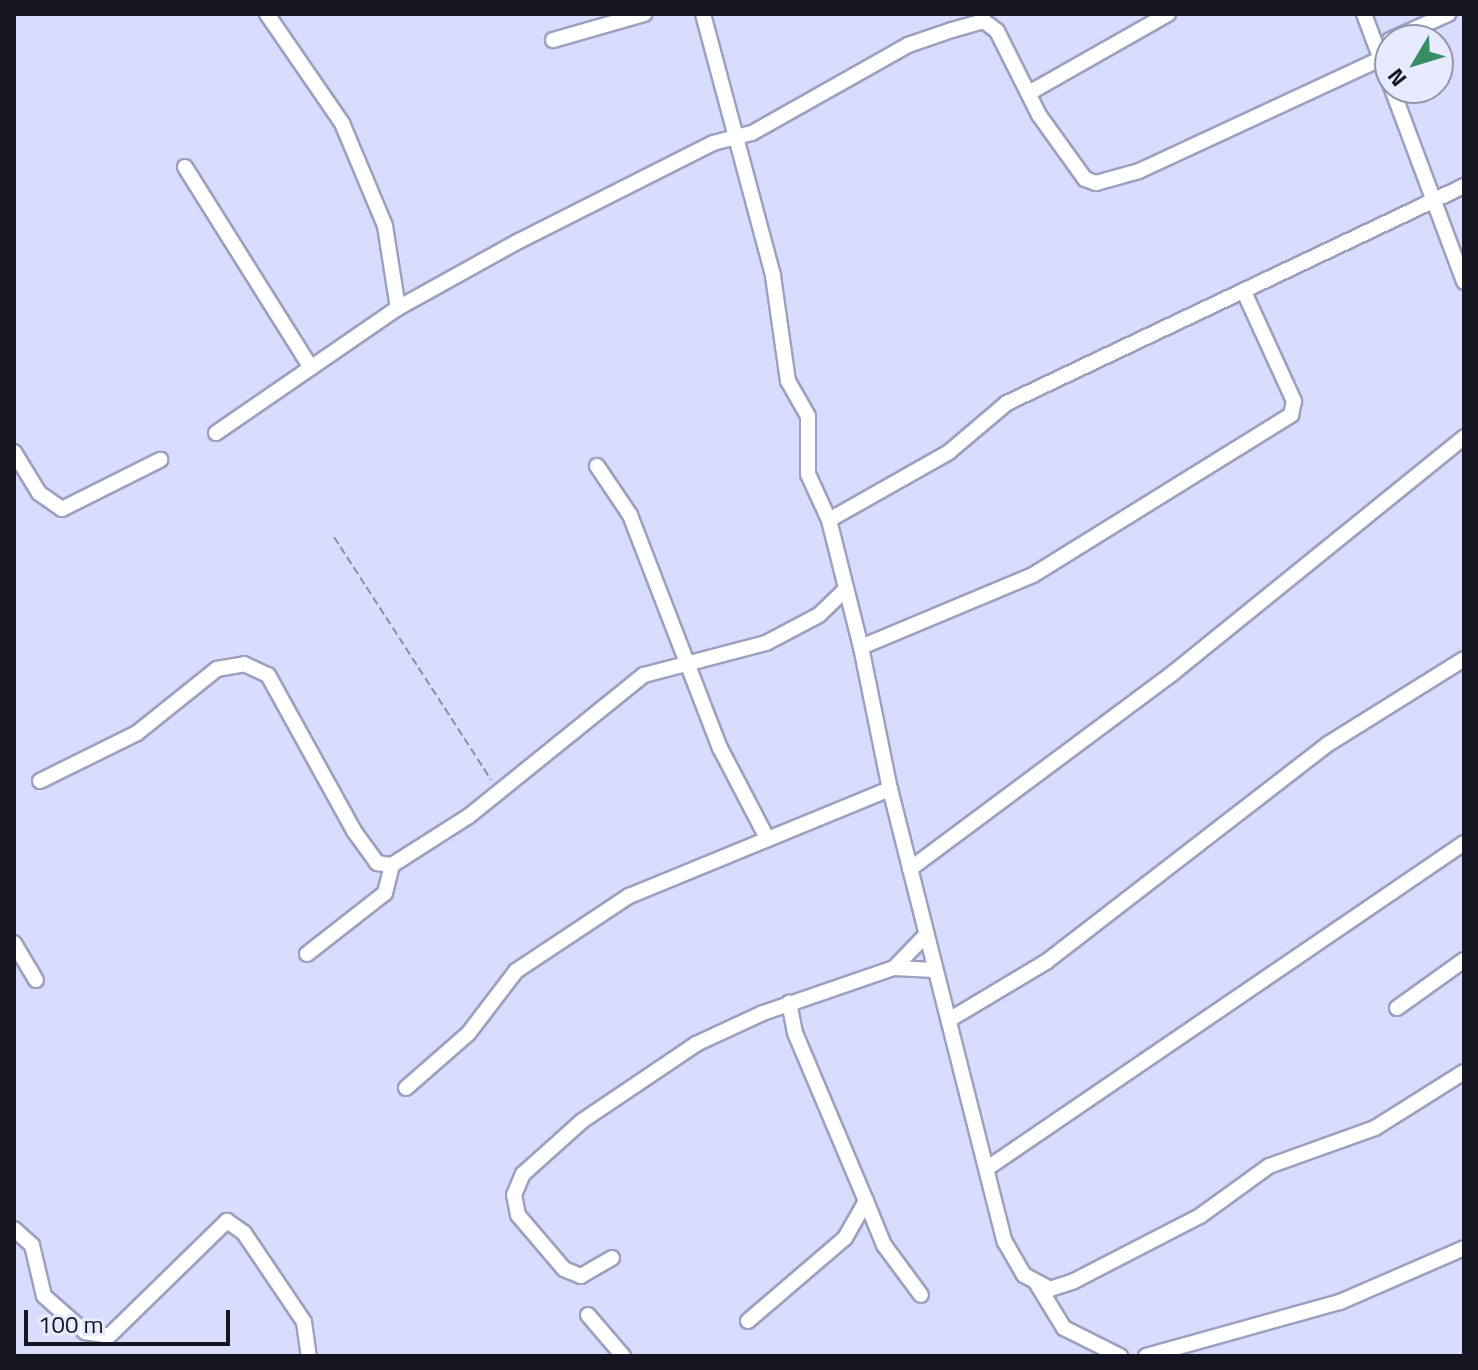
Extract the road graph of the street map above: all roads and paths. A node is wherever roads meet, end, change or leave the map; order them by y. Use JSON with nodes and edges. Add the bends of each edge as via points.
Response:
{"nodes":[{"id":1,"x":267,"y":14,"type":"edge"},
{"id":2,"x":644,"y":14,"type":"edge"},
{"id":3,"x":703,"y":14,"type":"edge"},
{"id":4,"x":1168,"y":14,"type":"edge"},
{"id":5,"x":1364,"y":14,"type":"edge"},
{"id":6,"x":1448,"y":14,"type":"edge"},
{"id":7,"x":982,"y":17,"type":"edge"},
{"id":8,"x":1146,"y":19,"type":"edge"},
{"id":9,"x":1426,"y":24,"type":"edge"},
{"id":10,"x":553,"y":40,"type":"dead end"},
{"id":11,"x":1374,"y":46,"type":"edge"},
{"id":12,"x":1374,"y":54,"type":"edge"},
{"id":13,"x":1029,"y":93,"type":"junction"},
{"id":14,"x":1395,"y":104,"type":"edge"},
{"id":15,"x":736,"y":140,"type":"junction"},
{"id":16,"x":185,"y":167,"type":"dead end"},
{"id":17,"x":1464,"y":186,"type":"edge"},
{"id":18,"x":1433,"y":205,"type":"junction"},
{"id":19,"x":1464,"y":282,"type":"edge"},
{"id":20,"x":1245,"y":294,"type":"junction"},
{"id":21,"x":398,"y":308,"type":"junction"},
{"id":22,"x":311,"y":368,"type":"junction"},
{"id":23,"x":216,"y":433,"type":"dead end"},
{"id":24,"x":1464,"y":437,"type":"edge"},
{"id":25,"x":14,"y":452,"type":"edge"},
{"id":26,"x":160,"y":460,"type":"dead end"},
{"id":27,"x":597,"y":466,"type":"dead end"},
{"id":28,"x":829,"y":520,"type":"junction"},
{"id":29,"x":334,"y":537,"type":"dead end"},
{"id":30,"x":846,"y":589,"type":"junction"},
{"id":31,"x":861,"y":647,"type":"junction"},
{"id":32,"x":1464,"y":659,"type":"edge"},
{"id":33,"x":692,"y":663,"type":"junction"},
{"id":34,"x":40,"y":781,"type":"dead end"},
{"id":35,"x":890,"y":789,"type":"junction"},
{"id":36,"x":498,"y":792,"type":"junction"},
{"id":37,"x":766,"y":836,"type":"junction"},
{"id":38,"x":1464,"y":843,"type":"edge"},
{"id":39,"x":392,"y":865,"type":"junction"},
{"id":40,"x":910,"y":869,"type":"junction"},
{"id":41,"x":926,"y":935,"type":"junction"},
{"id":42,"x":14,"y":943,"type":"edge"},
{"id":43,"x":307,"y":954,"type":"dead end"},
{"id":44,"x":1464,"y":960,"type":"edge"},
{"id":45,"x":894,"y":968,"type":"junction"},
{"id":46,"x":935,"y":970,"type":"junction"},
{"id":47,"x":36,"y":980,"type":"dead end"},
{"id":48,"x":789,"y":1003,"type":"junction"},
{"id":49,"x":1397,"y":1008,"type":"dead end"},
{"id":50,"x":949,"y":1020,"type":"junction"},
{"id":51,"x":1464,"y":1072,"type":"edge"},
{"id":52,"x":406,"y":1088,"type":"dead end"},
{"id":53,"x":989,"y":1167,"type":"junction"},
{"id":54,"x":866,"y":1201,"type":"junction"},
{"id":55,"x":14,"y":1229,"type":"edge"},
{"id":56,"x":1464,"y":1248,"type":"edge"},
{"id":57,"x":612,"y":1258,"type":"dead end"},
{"id":58,"x":1037,"y":1284,"type":"junction"},
{"id":59,"x":921,"y":1295,"type":"dead end"},
{"id":60,"x":588,"y":1315,"type":"dead end"},
{"id":61,"x":748,"y":1321,"type":"dead end"},
{"id":62,"x":309,"y":1356,"type":"edge"},
{"id":63,"x":623,"y":1356,"type":"edge"},
{"id":64,"x":1120,"y":1356,"type":"edge"},
{"id":65,"x":1146,"y":1356,"type":"edge"}],
"edges":[{"from":1,"to":21,"type":"street","via":[[342,123],[385,226]]},
{"from":2,"to":10,"type":"street"},
{"from":3,"to":15,"type":"street"},
{"from":4,"to":8,"type":"street"},
{"from":5,"to":11,"type":"street"},
{"from":6,"to":9,"type":"street"},
{"from":7,"to":13,"type":"street"},
{"from":7,"to":15,"type":"street","via":[[908,45]]},
{"from":8,"to":13,"type":"street"},
{"from":12,"to":13,"type":"street","via":[[1109,182],[1085,179]]},
{"from":14,"to":18,"type":"street"},
{"from":15,"to":21,"type":"street","via":[[713,143],[622,187]]},
{"from":15,"to":28,"type":"street","via":[[773,276],[788,381],[808,416],[808,474]]},
{"from":16,"to":22,"type":"street"},
{"from":17,"to":18,"type":"street"},
{"from":18,"to":19,"type":"street"},
{"from":18,"to":20,"type":"street"},
{"from":20,"to":28,"type":"street","via":[[1128,341],[1007,403],[949,452]]},
{"from":20,"to":31,"type":"street","via":[[1294,401],[1291,415],[1033,575]]},
{"from":21,"to":22,"type":"street"},
{"from":22,"to":23,"type":"street"},
{"from":24,"to":40,"type":"street","via":[[1173,673]]},
{"from":25,"to":26,"type":"street","via":[[39,493],[62,509]]},
{"from":27,"to":33,"type":"street","via":[[630,515]]},
{"from":28,"to":30,"type":"street"},
{"from":29,"to":36,"type":"path"},
{"from":30,"to":31,"type":"street"},
{"from":30,"to":33,"type":"street","via":[[819,615],[766,643]]},
{"from":31,"to":35,"type":"street"},
{"from":32,"to":50,"type":"street","via":[[1328,744],[1046,962]]},
{"from":33,"to":36,"type":"street","via":[[644,675]]},
{"from":33,"to":37,"type":"street","via":[[725,759]]},
{"from":34,"to":39,"type":"street","via":[[137,733],[217,669],[244,664],[268,675],[354,831],[377,863]]},
{"from":35,"to":37,"type":"street"},
{"from":35,"to":40,"type":"street"},
{"from":36,"to":39,"type":"street","via":[[412,859]]},
{"from":37,"to":52,"type":"street","via":[[664,877],[548,947],[516,971],[433,1070]]},
{"from":38,"to":53,"type":"street"},
{"from":39,"to":43,"type":"street","via":[[385,893]]},
{"from":40,"to":41,"type":"street"},
{"from":41,"to":45,"type":"street"},
{"from":41,"to":46,"type":"street"},
{"from":42,"to":47,"type":"street"},
{"from":44,"to":49,"type":"street"},
{"from":45,"to":46,"type":"street"},
{"from":45,"to":48,"type":"street"},
{"from":46,"to":50,"type":"street"},
{"from":48,"to":54,"type":"street","via":[[795,1033]]},
{"from":48,"to":57,"type":"street","via":[[696,1044],[582,1121],[523,1174],[514,1195],[518,1215],[552,1258],[581,1276]]},
{"from":50,"to":53,"type":"street"},
{"from":51,"to":58,"type":"street","via":[[1375,1128],[1269,1166],[1200,1216],[1074,1281],[1050,1289]]},
{"from":53,"to":58,"type":"street","via":[[1005,1242]]},
{"from":54,"to":59,"type":"street","via":[[884,1245]]},
{"from":54,"to":61,"type":"street","via":[[845,1238]]},
{"from":55,"to":62,"type":"street","via":[[32,1245],[44,1296],[85,1332],[109,1336],[227,1221],[244,1233],[304,1322]]},
{"from":56,"to":65,"type":"street","via":[[1340,1302]]},
{"from":58,"to":64,"type":"street","via":[[1064,1328]]},
{"from":60,"to":63,"type":"street"}]}
